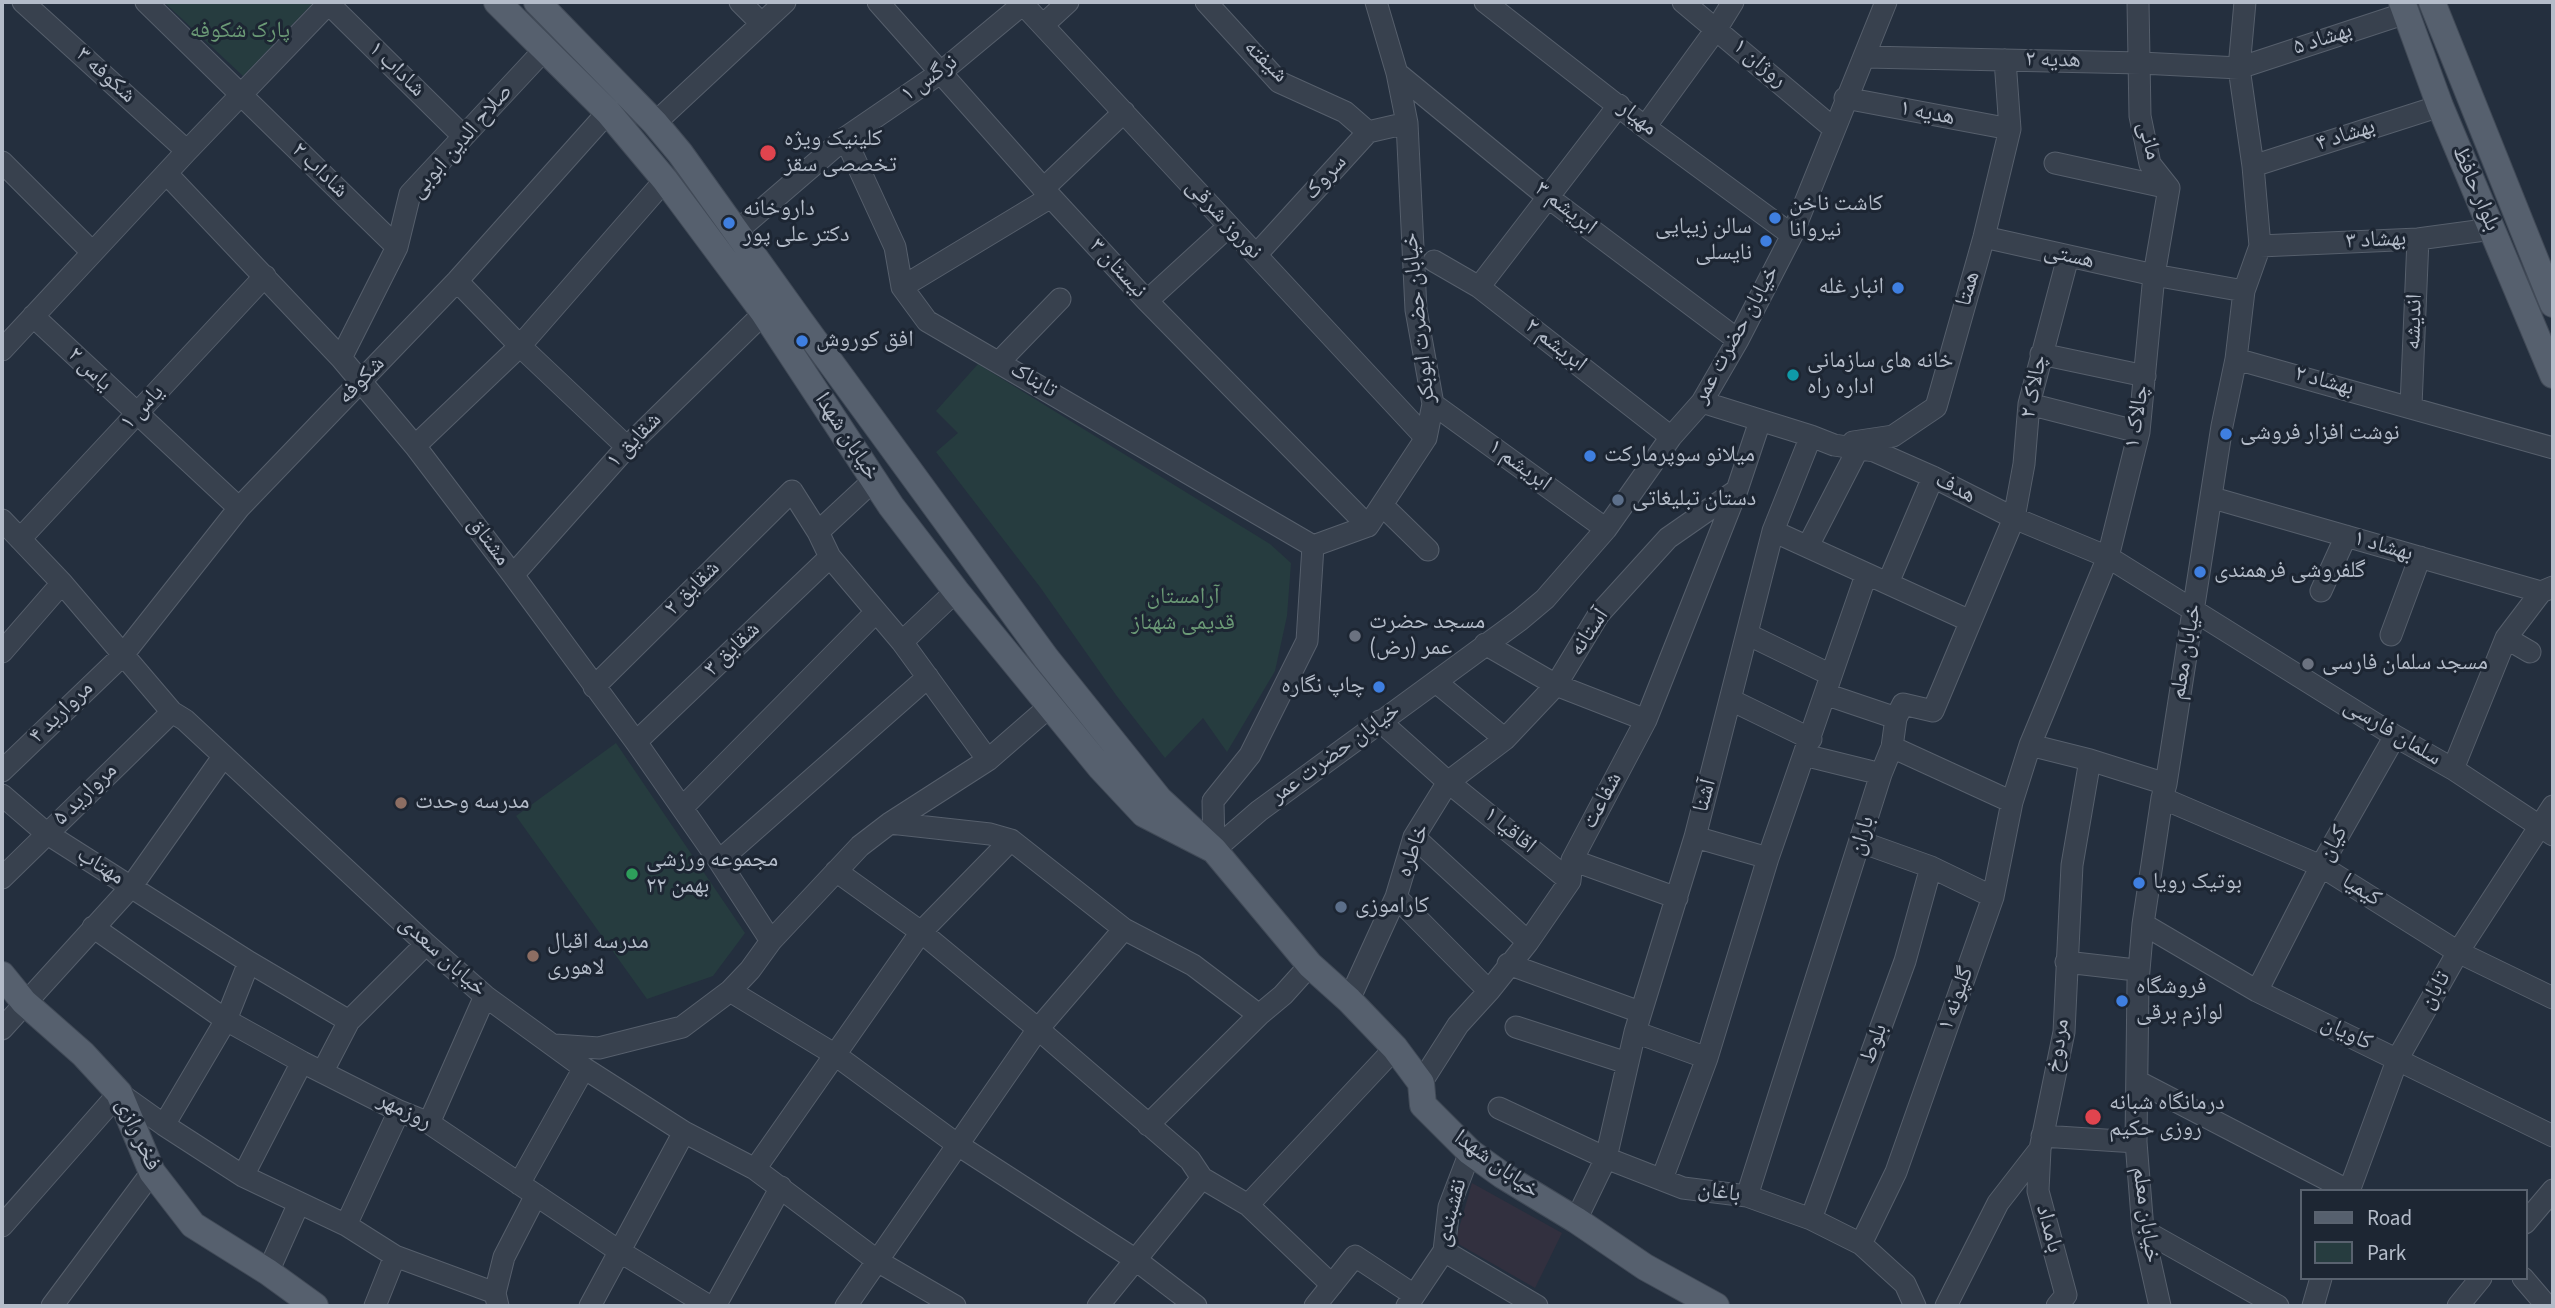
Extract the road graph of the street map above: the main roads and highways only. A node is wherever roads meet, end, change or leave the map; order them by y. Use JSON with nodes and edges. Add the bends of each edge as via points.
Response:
{"nodes":[{"id":1,"x":497,"y":2,"type":"edge"},
{"id":2,"x":537,"y":2,"type":"edge"},
{"id":3,"x":2432,"y":2,"type":"edge"},
{"id":4,"x":2404,"y":7,"type":"edge"},
{"id":5,"x":2553,"y":304,"type":"edge"},
{"id":6,"x":2553,"y":375,"type":"edge"},
{"id":7,"x":1214,"y":850,"type":"junction"},
{"id":8,"x":2,"y":975,"type":"edge"},
{"id":9,"x":315,"y":1306,"type":"edge"},
{"id":10,"x":1716,"y":1306,"type":"edge"}],
"edges":[{"from":1,"to":7,"type":"main road","name":"خیابان شهدا","via":[[608,112],[665,180],[764,313],[874,480],[956,590],[1100,767],[1144,814]]},
{"from":2,"to":7,"type":"main road","name":"خیابان شهدا","via":[[680,153],[1046,658],[1159,799]]},
{"from":3,"to":5,"type":"main road","name":"بلوار حافظ"},
{"from":4,"to":6,"type":"main road","name":"بلوار حافظ","via":[[2440,106]]},
{"from":7,"to":10,"type":"main road","name":"خیابان شهدا","via":[[1310,965],[1395,1048],[1422,1083],[1423,1105],[1470,1152],[1645,1267]]},
{"from":8,"to":9,"type":"main road","name":"فخر رازی","via":[[119,1093],[152,1172],[193,1225]]}]}
